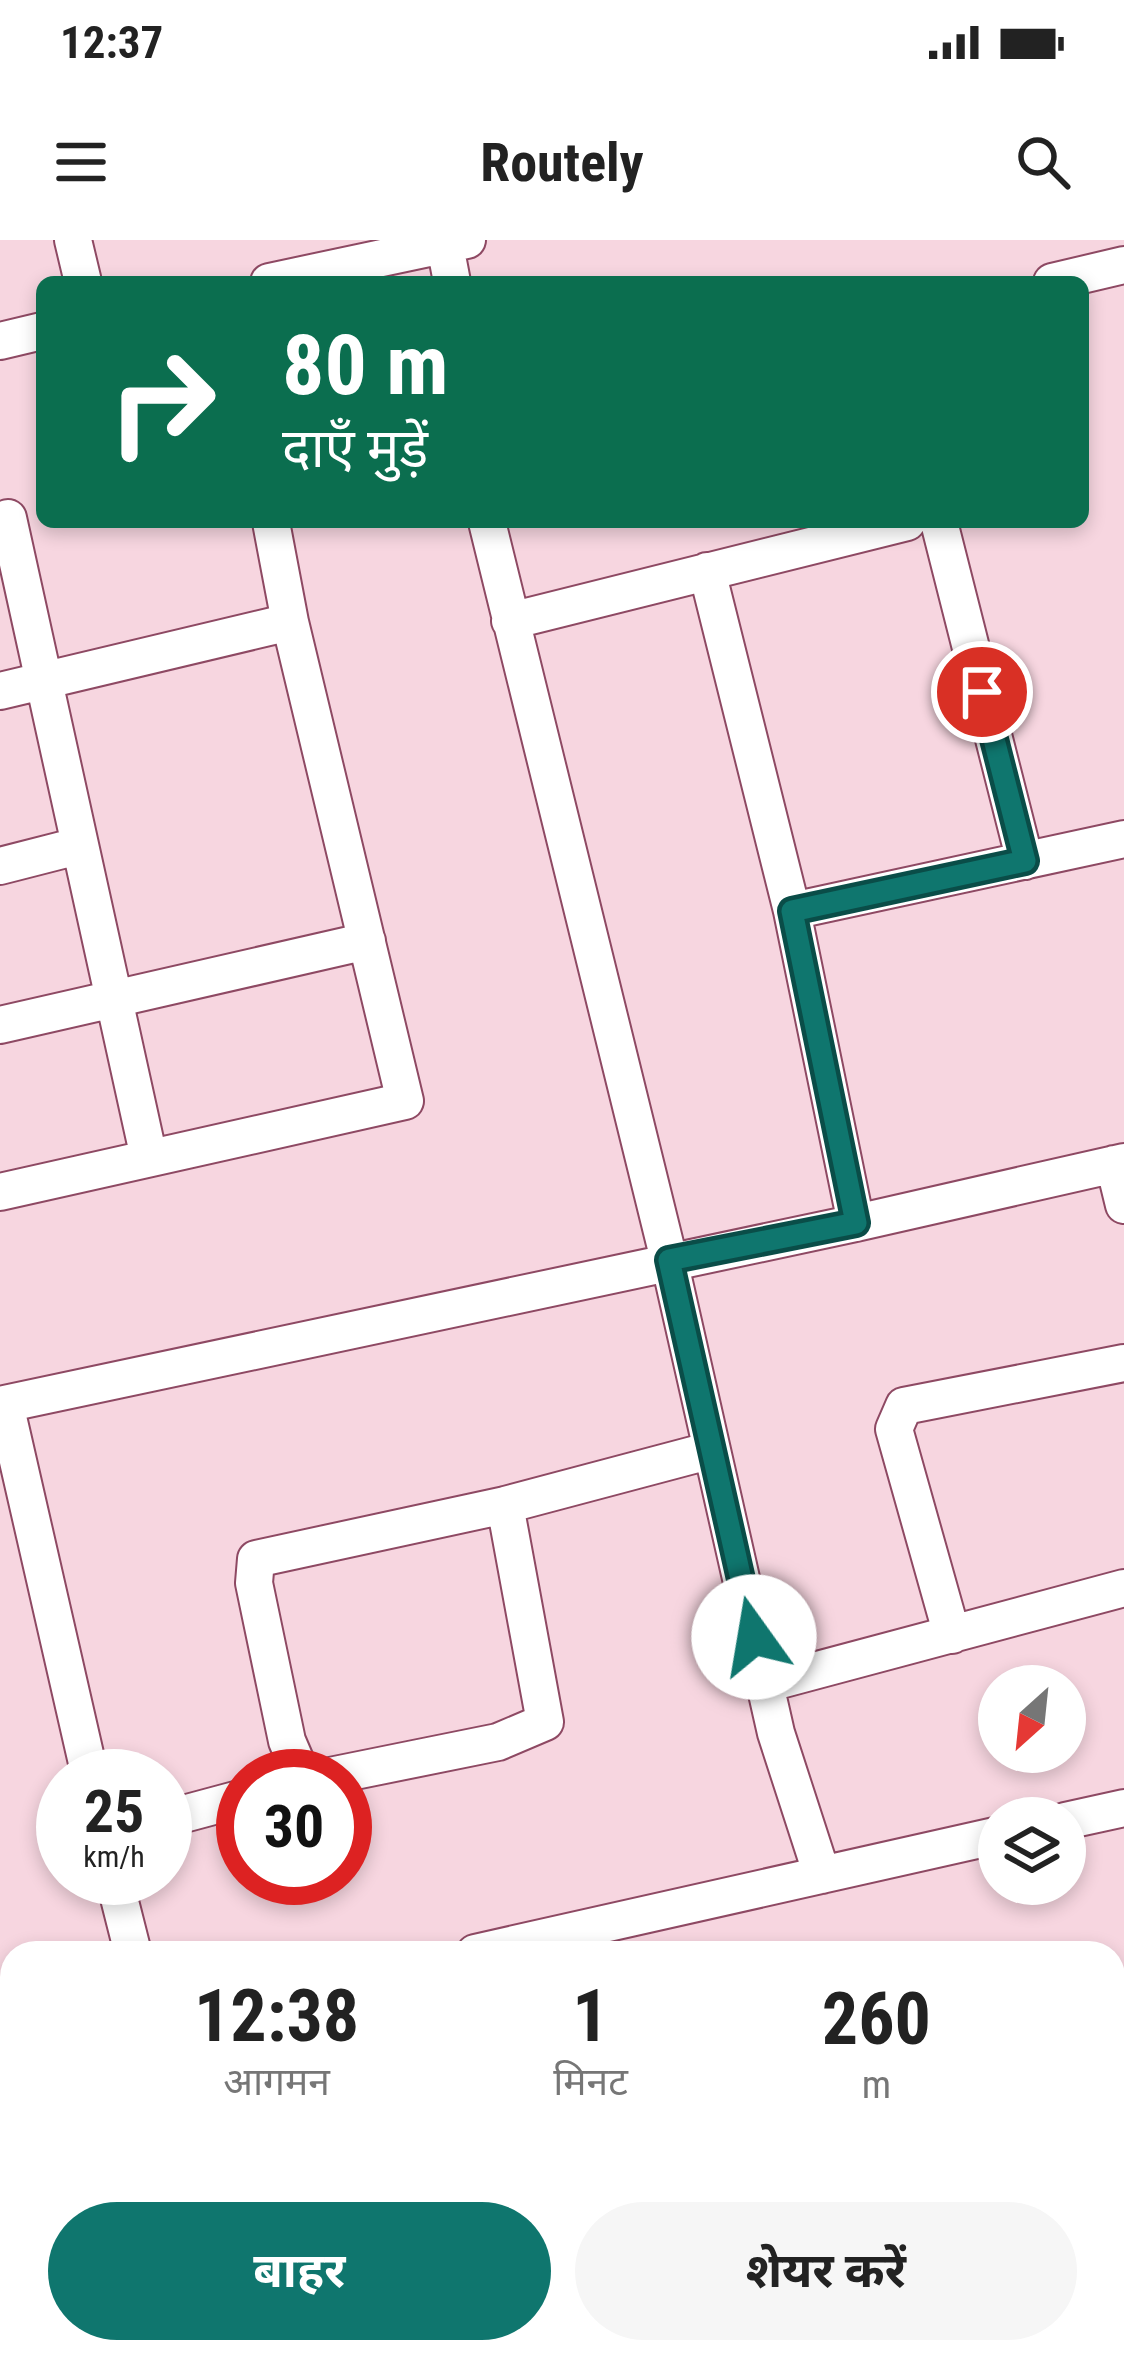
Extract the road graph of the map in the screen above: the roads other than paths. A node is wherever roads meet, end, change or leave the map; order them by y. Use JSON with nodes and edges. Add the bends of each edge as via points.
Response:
{"nodes":[{"id":1,"x":73,"y":240,"type":"edge"},
{"id":2,"x":452,"y":252,"type":"edge"},
{"id":3,"x":1124,"y":265,"type":"edge"},
{"id":4,"x":82,"y":276,"type":"edge"},
{"id":5,"x":306,"y":276,"type":"edge"},
{"id":6,"x":1077,"y":276,"type":"edge"},
{"id":7,"x":36,"y":332,"type":"edge"},
{"id":8,"x":0,"y":341,"type":"edge"},
{"id":9,"x":17,"y":517,"type":"edge"},
{"id":10,"x":272,"y":528,"type":"edge"},
{"id":11,"x":488,"y":528,"type":"edge"},
{"id":12,"x":883,"y":528,"type":"edge"},
{"id":13,"x":940,"y":528,"type":"edge"},
{"id":14,"x":707,"y":572,"type":"junction"},
{"id":15,"x":510,"y":621,"type":"junction"},
{"id":16,"x":290,"y":622,"type":"junction"},
{"id":17,"x":43,"y":681,"type":"junction"},
{"id":18,"x":0,"y":691,"type":"edge"},
{"id":19,"x":1124,"y":839,"type":"edge"},
{"id":20,"x":78,"y":847,"type":"junction"},
{"id":21,"x":1025,"y":861,"type":"junction"},
{"id":22,"x":0,"y":866,"type":"edge"},
{"id":23,"x":792,"y":911,"type":"junction"},
{"id":24,"x":367,"y":940,"type":"junction"},
{"id":25,"x":113,"y":999,"type":"junction"},
{"id":26,"x":0,"y":1025,"type":"edge"},
{"id":27,"x":149,"y":1158,"type":"junction"},
{"id":28,"x":1119,"y":1163,"type":"edge"},
{"id":29,"x":0,"y":1192,"type":"edge"},
{"id":30,"x":1124,"y":1205,"type":"edge"},
{"id":31,"x":856,"y":1223,"type":"junction"},
{"id":32,"x":669,"y":1260,"type":"junction"},
{"id":33,"x":1124,"y":1363,"type":"edge"},
{"id":34,"x":2,"y":1405,"type":"edge"},
{"id":35,"x":712,"y":1450,"type":"junction"},
{"id":36,"x":505,"y":1504,"type":"junction"},
{"id":37,"x":1124,"y":1588,"type":"edge"},
{"id":38,"x":952,"y":1635,"type":"junction"},
{"id":39,"x":765,"y":1684,"type":"junction"},
{"id":40,"x":84,"y":1749,"type":"edge"},
{"id":41,"x":290,"y":1749,"type":"edge"},
{"id":42,"x":372,"y":1768,"type":"edge"},
{"id":43,"x":1124,"y":1808,"type":"edge"},
{"id":44,"x":1086,"y":1816,"type":"edge"},
{"id":45,"x":978,"y":1840,"type":"edge"},
{"id":46,"x":822,"y":1875,"type":"junction"},
{"id":47,"x":121,"y":1905,"type":"edge"},
{"id":48,"x":130,"y":1941,"type":"edge"},
{"id":49,"x":528,"y":1941,"type":"edge"}],
"edges":[{"from":1,"to":4,"type":"street"},
{"from":2,"to":5,"type":"street"},
{"from":3,"to":6,"type":"street"},
{"from":7,"to":8,"type":"street"},
{"from":9,"to":17,"type":"street"},
{"from":10,"to":16,"type":"street"},
{"from":11,"to":15,"type":"street"},
{"from":12,"to":14,"type":"street"},
{"from":13,"to":21,"type":"street"},
{"from":14,"to":15,"type":"street"},
{"from":14,"to":23,"type":"street"},
{"from":15,"to":32,"type":"street"},
{"from":16,"to":17,"type":"street"},
{"from":16,"to":24,"type":"street"},
{"from":17,"to":18,"type":"street"},
{"from":17,"to":20,"type":"street"},
{"from":19,"to":21,"type":"street"},
{"from":20,"to":22,"type":"street"},
{"from":20,"to":25,"type":"street"},
{"from":21,"to":23,"type":"street"},
{"from":23,"to":31,"type":"street"},
{"from":24,"to":25,"type":"street"},
{"from":24,"to":27,"type":"street","via":[[405,1101]]},
{"from":25,"to":26,"type":"street"},
{"from":25,"to":27,"type":"street"},
{"from":27,"to":29,"type":"street"},
{"from":28,"to":30,"type":"street"},
{"from":28,"to":31,"type":"street"},
{"from":31,"to":32,"type":"street"},
{"from":32,"to":34,"type":"street"},
{"from":32,"to":35,"type":"street"},
{"from":33,"to":38,"type":"street","via":[[904,1406],[894,1429]]},
{"from":34,"to":40,"type":"street"},
{"from":35,"to":36,"type":"street"},
{"from":35,"to":39,"type":"street"},
{"from":36,"to":41,"type":"street","via":[[256,1559],[254,1583]]},
{"from":36,"to":42,"type":"street","via":[[545,1722],[498,1742]]},
{"from":37,"to":38,"type":"street"},
{"from":38,"to":39,"type":"street"},
{"from":39,"to":46,"type":"street"},
{"from":43,"to":44,"type":"street"},
{"from":45,"to":46,"type":"street"},
{"from":46,"to":49,"type":"street"},
{"from":47,"to":48,"type":"street"}]}
